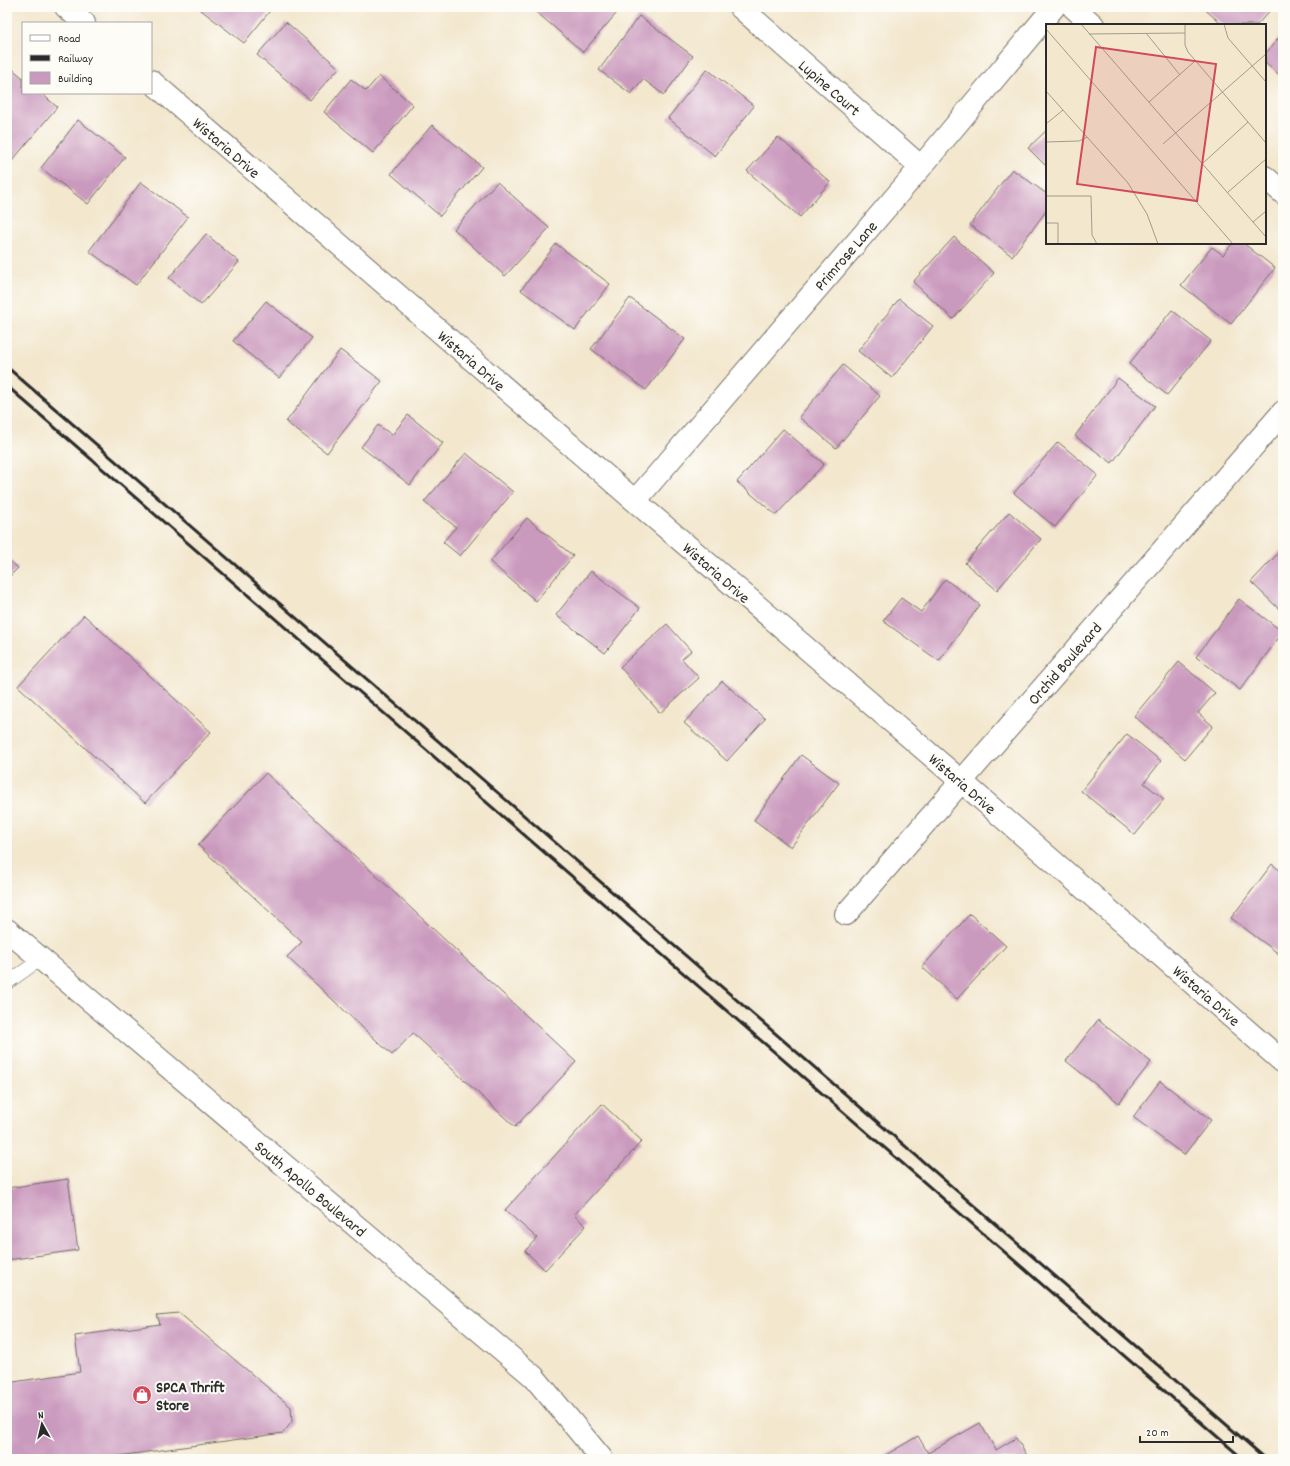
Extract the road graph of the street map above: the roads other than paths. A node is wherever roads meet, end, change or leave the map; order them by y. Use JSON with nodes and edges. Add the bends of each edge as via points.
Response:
{"nodes":[{"id":1,"x":66,"y":7,"type":"edge"},
{"id":2,"x":740,"y":7,"type":"edge"},
{"id":3,"x":1054,"y":7,"type":"edge"},
{"id":4,"x":1073,"y":7,"type":"edge"},
{"id":5,"x":83,"y":22,"type":"edge"},
{"id":6,"x":1092,"y":24,"type":"edge"},
{"id":7,"x":152,"y":82,"type":"edge"},
{"id":8,"x":921,"y":167,"type":"junction"},
{"id":9,"x":1266,"y":178,"type":"edge"},
{"id":10,"x":1283,"y":193,"type":"edge"},
{"id":11,"x":1283,"y":412,"type":"edge"},
{"id":12,"x":635,"y":501,"type":"junction"},
{"id":13,"x":961,"y":781,"type":"junction"},
{"id":14,"x":846,"y":914,"type":"dead end"},
{"id":15,"x":7,"y":930,"type":"edge"},
{"id":16,"x":41,"y":959,"type":"junction"},
{"id":17,"x":7,"y":983,"type":"edge"},
{"id":18,"x":1283,"y":1062,"type":"edge"},
{"id":19,"x":602,"y":1459,"type":"edge"}],
"edges":[{"from":1,"to":5,"type":"street"},
{"from":2,"to":8,"type":"street","name":"Lupine Court"},
{"from":3,"to":8,"type":"street","name":"Primrose Lane"},
{"from":4,"to":6,"type":"street"},
{"from":7,"to":12,"type":"street","name":"Wistaria Drive"},
{"from":8,"to":12,"type":"street","name":"Primrose Lane"},
{"from":9,"to":10,"type":"street"},
{"from":11,"to":13,"type":"street","name":"Orchid Boulevard"},
{"from":12,"to":13,"type":"street","name":"Wistaria Drive"},
{"from":13,"to":14,"type":"street","name":"Orchid Boulevard"},
{"from":13,"to":18,"type":"street","name":"Wistaria Drive"},
{"from":15,"to":16,"type":"street","name":"South Apollo Boulevard"},
{"from":16,"to":17,"type":"lane"},
{"from":16,"to":19,"type":"street","name":"South Apollo Boulevard","via":[[534,1377]]}]}
